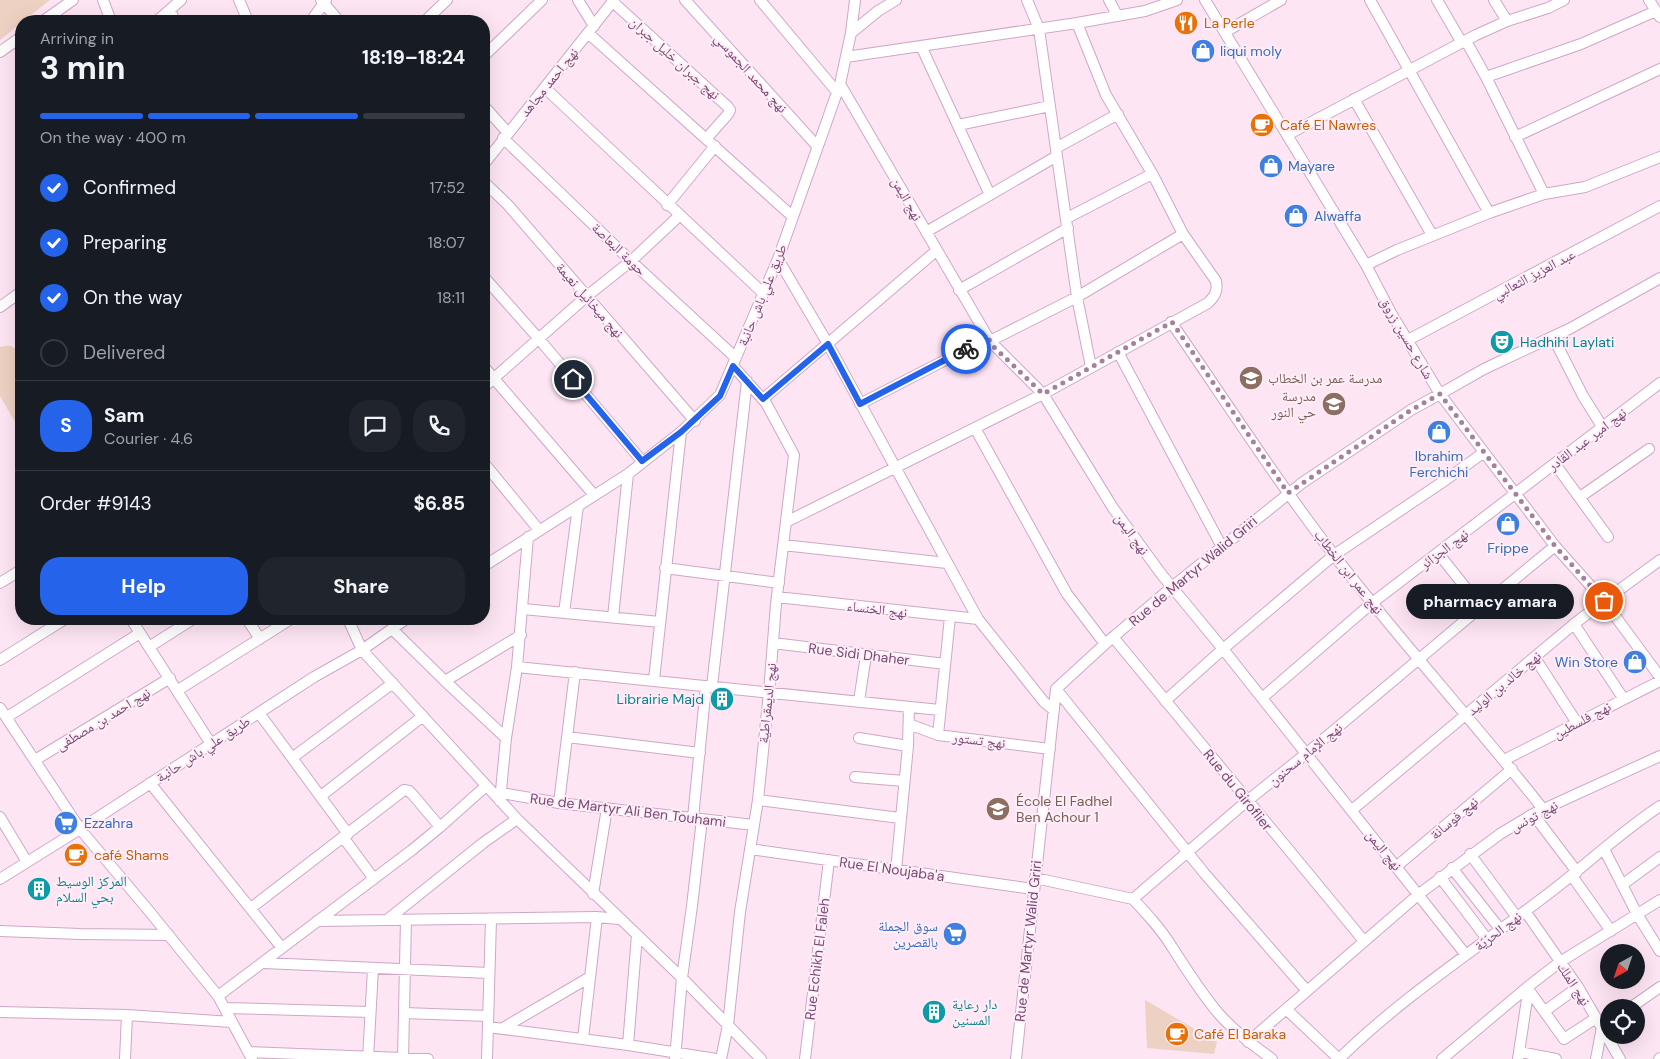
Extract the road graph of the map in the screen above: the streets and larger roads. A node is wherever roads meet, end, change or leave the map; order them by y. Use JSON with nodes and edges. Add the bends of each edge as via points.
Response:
{"nodes":[{"id":1,"x":73,"y":0,"type":"edge"},
{"id":2,"x":102,"y":0,"type":"edge"},
{"id":3,"x":181,"y":0,"type":"edge"},
{"id":4,"x":239,"y":0,"type":"edge"},
{"id":5,"x":447,"y":0,"type":"edge"},
{"id":6,"x":542,"y":0,"type":"edge"},
{"id":7,"x":578,"y":0,"type":"edge"},
{"id":8,"x":685,"y":0,"type":"edge"},
{"id":9,"x":760,"y":0,"type":"edge"},
{"id":10,"x":855,"y":0,"type":"edge"},
{"id":11,"x":896,"y":0,"type":"edge"},
{"id":12,"x":1027,"y":0,"type":"edge"},
{"id":13,"x":1109,"y":0,"type":"edge"},
{"id":14,"x":1177,"y":0,"type":"edge"},
{"id":15,"x":1205,"y":0,"type":"edge"},
{"id":16,"x":1282,"y":0,"type":"edge"},
{"id":17,"x":1370,"y":0,"type":"edge"},
{"id":18,"x":1437,"y":0,"type":"edge"},
{"id":19,"x":1494,"y":0,"type":"edge"},
{"id":20,"x":1564,"y":0,"type":"edge"},
{"id":21,"x":1649,"y":0,"type":"edge"},
{"id":22,"x":324,"y":1,"type":"edge"},
{"id":23,"x":614,"y":1,"type":"edge"},
{"id":24,"x":1546,"y":4,"type":"edge"},
{"id":25,"x":170,"y":10,"type":"junction"},
{"id":26,"x":1658,"y":14,"type":"edge"},
{"id":27,"x":52,"y":15,"type":"edge"},
{"id":28,"x":108,"y":15,"type":"edge"},
{"id":29,"x":165,"y":15,"type":"edge"},
{"id":30,"x":173,"y":15,"type":"edge"},
{"id":31,"x":245,"y":15,"type":"edge"},
{"id":32,"x":315,"y":15,"type":"edge"},
{"id":33,"x":334,"y":15,"type":"edge"},
{"id":34,"x":431,"y":15,"type":"edge"},
{"id":35,"x":1117,"y":15,"type":"junction"},
{"id":36,"x":1506,"y":21,"type":"junction"},
{"id":37,"x":1078,"y":23,"type":"junction"},
{"id":38,"x":1039,"y":29,"type":"junction"},
{"id":39,"x":591,"y":30,"type":"junction"},
{"id":40,"x":1225,"y":32,"type":"junction"},
{"id":41,"x":851,"y":33,"type":"junction"},
{"id":42,"x":15,"y":41,"type":"edge"},
{"id":43,"x":1464,"y":42,"type":"junction"},
{"id":44,"x":921,"y":46,"type":"junction"},
{"id":45,"x":490,"y":50,"type":"edge"},
{"id":46,"x":0,"y":52,"type":"edge"},
{"id":47,"x":846,"y":57,"type":"junction"},
{"id":48,"x":1660,"y":69,"type":"edge"},
{"id":49,"x":1410,"y":71,"type":"junction"},
{"id":50,"x":1486,"y":78,"type":"junction"},
{"id":51,"x":544,"y":88,"type":"junction"},
{"id":52,"x":839,"y":88,"type":"junction"},
{"id":53,"x":1354,"y":98,"type":"junction"},
{"id":54,"x":1050,"y":106,"type":"junction"},
{"id":55,"x":490,"y":114,"type":"edge"},
{"id":56,"x":1118,"y":114,"type":"junction"},
{"id":57,"x":958,"y":125,"type":"junction"},
{"id":58,"x":1286,"y":135,"type":"junction"},
{"id":59,"x":506,"y":136,"type":"junction"},
{"id":60,"x":1515,"y":137,"type":"junction"},
{"id":61,"x":710,"y":142,"type":"junction"},
{"id":62,"x":817,"y":146,"type":"junction"},
{"id":63,"x":1057,"y":152,"type":"junction"},
{"id":64,"x":490,"y":156,"type":"edge"},
{"id":65,"x":1660,"y":157,"type":"edge"},
{"id":66,"x":1152,"y":174,"type":"junction"},
{"id":67,"x":490,"y":188,"type":"edge"},
{"id":68,"x":1544,"y":194,"type":"junction"},
{"id":69,"x":990,"y":195,"type":"junction"},
{"id":70,"x":667,"y":205,"type":"junction"},
{"id":71,"x":1660,"y":206,"type":"edge"},
{"id":72,"x":1489,"y":213,"type":"junction"},
{"id":73,"x":679,"y":216,"type":"junction"},
{"id":74,"x":792,"y":216,"type":"junction"},
{"id":75,"x":1067,"y":223,"type":"junction"},
{"id":76,"x":926,"y":232,"type":"junction"},
{"id":77,"x":1183,"y":234,"type":"junction"},
{"id":78,"x":1432,"y":235,"type":"junction"},
{"id":79,"x":936,"y":251,"type":"junction"},
{"id":80,"x":778,"y":259,"type":"junction"},
{"id":81,"x":631,"y":261,"type":"junction"},
{"id":82,"x":1366,"y":265,"type":"junction"},
{"id":83,"x":1660,"y":278,"type":"edge"},
{"id":84,"x":490,"y":284,"type":"edge"},
{"id":85,"x":959,"y":290,"type":"junction"},
{"id":86,"x":763,"y":293,"type":"junction"},
{"id":87,"x":15,"y":296,"type":"edge"},
{"id":88,"x":587,"y":296,"type":"junction"},
{"id":89,"x":1077,"y":297,"type":"junction"},
{"id":90,"x":0,"y":307,"type":"edge"},
{"id":91,"x":1172,"y":322,"type":"junction"},
{"id":92,"x":1552,"y":337,"type":"junction"},
{"id":93,"x":539,"y":339,"type":"junction"},
{"id":94,"x":989,"y":340,"type":"junction"},
{"id":95,"x":1408,"y":340,"type":"junction"},
{"id":96,"x":828,"y":344,"type":"junction"},
{"id":97,"x":1118,"y":352,"type":"junction"},
{"id":98,"x":734,"y":362,"type":"junction"},
{"id":99,"x":1091,"y":367,"type":"junction"},
{"id":100,"x":490,"y":374,"type":"edge"},
{"id":101,"x":494,"y":378,"type":"junction"},
{"id":102,"x":747,"y":381,"type":"junction"},
{"id":103,"x":490,"y":382,"type":"edge"},
{"id":104,"x":1660,"y":383,"type":"edge"},
{"id":105,"x":1043,"y":394,"type":"junction"},
{"id":106,"x":1440,"y":394,"type":"junction"},
{"id":107,"x":763,"y":399,"type":"junction"},
{"id":108,"x":860,"y":404,"type":"junction"},
{"id":109,"x":695,"y":421,"type":"junction"},
{"id":110,"x":975,"y":428,"type":"junction"},
{"id":111,"x":1603,"y":428,"type":"junction"},
{"id":112,"x":681,"y":432,"type":"junction"},
{"id":113,"x":1648,"y":449,"type":"dead end"},
{"id":114,"x":1483,"y":453,"type":"junction"},
{"id":115,"x":642,"y":461,"type":"junction"},
{"id":116,"x":1555,"y":464,"type":"junction"},
{"id":117,"x":894,"y":468,"type":"junction"},
{"id":118,"x":490,"y":470,"type":"edge"},
{"id":119,"x":628,"y":474,"type":"junction"},
{"id":120,"x":1288,"y":493,"type":"junction"},
{"id":121,"x":594,"y":495,"type":"junction"},
{"id":122,"x":1515,"y":495,"type":"junction"},
{"id":123,"x":1580,"y":498,"type":"junction"},
{"id":124,"x":578,"y":506,"type":"junction"},
{"id":125,"x":786,"y":522,"type":"junction"},
{"id":126,"x":539,"y":530,"type":"junction"},
{"id":127,"x":528,"y":537,"type":"junction"},
{"id":128,"x":1608,"y":537,"type":"dead end"},
{"id":129,"x":783,"y":545,"type":"junction"},
{"id":130,"x":1555,"y":546,"type":"junction"},
{"id":131,"x":1222,"y":547,"type":"junction"},
{"id":132,"x":1438,"y":553,"type":"junction"},
{"id":133,"x":1334,"y":555,"type":"junction"},
{"id":134,"x":1660,"y":560,"type":"edge"},
{"id":135,"x":490,"y":562,"type":"edge"},
{"id":136,"x":948,"y":563,"type":"junction"},
{"id":137,"x":665,"y":568,"type":"junction"},
{"id":138,"x":15,"y":574,"type":"edge"},
{"id":139,"x":724,"y":577,"type":"junction"},
{"id":140,"x":0,"y":583,"type":"edge"},
{"id":141,"x":779,"y":583,"type":"junction"},
{"id":142,"x":1172,"y":587,"type":"junction"},
{"id":143,"x":777,"y":597,"type":"junction"},
{"id":144,"x":1604,"y":601,"type":"junction"},
{"id":145,"x":1372,"y":603,"type":"junction"},
{"id":146,"x":1481,"y":606,"type":"junction"},
{"id":147,"x":523,"y":609,"type":"junction"},
{"id":148,"x":564,"y":613,"type":"junction"},
{"id":149,"x":950,"y":617,"type":"junction"},
{"id":150,"x":613,"y":618,"type":"junction"},
{"id":151,"x":978,"y":619,"type":"junction"},
{"id":152,"x":660,"y":622,"type":"junction"},
{"id":153,"x":1574,"y":624,"type":"junction"},
{"id":154,"x":55,"y":625,"type":"edge"},
{"id":155,"x":135,"y":625,"type":"edge"},
{"id":156,"x":181,"y":625,"type":"edge"},
{"id":157,"x":251,"y":625,"type":"edge"},
{"id":158,"x":282,"y":625,"type":"edge"},
{"id":159,"x":351,"y":625,"type":"edge"},
{"id":160,"x":397,"y":625,"type":"edge"},
{"id":161,"x":392,"y":628,"type":"junction"},
{"id":162,"x":140,"y":633,"type":"junction"},
{"id":163,"x":520,"y":635,"type":"junction"},
{"id":164,"x":260,"y":639,"type":"junction"},
{"id":165,"x":1109,"y":640,"type":"junction"},
{"id":166,"x":773,"y":643,"type":"junction"},
{"id":167,"x":150,"y":647,"type":"junction"},
{"id":168,"x":1223,"y":649,"type":"junction"},
{"id":169,"x":362,"y":650,"type":"junction"},
{"id":170,"x":866,"y":654,"type":"junction"},
{"id":171,"x":1535,"y":658,"type":"junction"},
{"id":172,"x":1420,"y":659,"type":"junction"},
{"id":173,"x":0,"y":660,"type":"edge"},
{"id":174,"x":945,"y":664,"type":"junction"},
{"id":175,"x":518,"y":667,"type":"junction"},
{"id":176,"x":575,"y":672,"type":"junction"},
{"id":177,"x":170,"y":678,"type":"junction"},
{"id":178,"x":1660,"y":679,"type":"edge"},
{"id":179,"x":654,"y":680,"type":"junction"},
{"id":180,"x":445,"y":681,"type":"junction"},
{"id":181,"x":393,"y":683,"type":"junction"},
{"id":182,"x":709,"y":686,"type":"junction"},
{"id":183,"x":1056,"y":689,"type":"junction"},
{"id":184,"x":178,"y":690,"type":"junction"},
{"id":185,"x":770,"y":692,"type":"junction"},
{"id":186,"x":1262,"y":698,"type":"junction"},
{"id":187,"x":1623,"y":698,"type":"junction"},
{"id":188,"x":859,"y":701,"type":"junction"},
{"id":189,"x":1165,"y":701,"type":"junction"},
{"id":190,"x":908,"y":707,"type":"junction"},
{"id":191,"x":0,"y":708,"type":"edge"},
{"id":192,"x":940,"y":710,"type":"junction"},
{"id":193,"x":1054,"y":710,"type":"junction"},
{"id":194,"x":258,"y":713,"type":"junction"},
{"id":195,"x":1467,"y":714,"type":"junction"},
{"id":196,"x":423,"y":716,"type":"junction"},
{"id":197,"x":7,"y":717,"type":"junction"},
{"id":198,"x":1578,"y":723,"type":"junction"},
{"id":199,"x":909,"y":724,"type":"junction"},
{"id":200,"x":938,"y":735,"type":"junction"},
{"id":201,"x":567,"y":737,"type":"junction"},
{"id":202,"x":506,"y":738,"type":"junction"},
{"id":203,"x":859,"y":738,"type":"dead end"},
{"id":204,"x":211,"y":744,"type":"junction"},
{"id":205,"x":908,"y":746,"type":"junction"},
{"id":206,"x":1050,"y":749,"type":"junction"},
{"id":207,"x":700,"y":753,"type":"junction"},
{"id":208,"x":1307,"y":754,"type":"junction"},
{"id":209,"x":1660,"y":756,"type":"edge"},
{"id":210,"x":292,"y":758,"type":"junction"},
{"id":211,"x":35,"y":760,"type":"junction"},
{"id":212,"x":1504,"y":760,"type":"junction"},
{"id":213,"x":1512,"y":769,"type":"junction"},
{"id":214,"x":854,"y":777,"type":"dead end"},
{"id":215,"x":904,"y":781,"type":"junction"},
{"id":216,"x":150,"y":783,"type":"junction"},
{"id":217,"x":486,"y":786,"type":"junction"},
{"id":218,"x":321,"y":796,"type":"junction"},
{"id":219,"x":501,"y":797,"type":"junction"},
{"id":220,"x":758,"y":800,"type":"junction"},
{"id":221,"x":1247,"y":801,"type":"junction"},
{"id":222,"x":559,"y":803,"type":"junction"},
{"id":223,"x":1660,"y":806,"type":"edge"},
{"id":224,"x":607,"y":808,"type":"junction"},
{"id":225,"x":1352,"y":810,"type":"junction"},
{"id":226,"x":1538,"y":811,"type":"junction"},
{"id":227,"x":0,"y":817,"type":"edge"},
{"id":228,"x":698,"y":818,"type":"junction"},
{"id":229,"x":900,"y":818,"type":"junction"},
{"id":230,"x":517,"y":819,"type":"junction"},
{"id":231,"x":754,"y":825,"type":"junction"},
{"id":232,"x":440,"y":827,"type":"junction"},
{"id":233,"x":80,"y":829,"type":"junction"},
{"id":234,"x":346,"y":836,"type":"junction"},
{"id":235,"x":750,"y":849,"type":"junction"},
{"id":236,"x":1604,"y":849,"type":"junction"},
{"id":237,"x":1187,"y":852,"type":"junction"},
{"id":238,"x":1470,"y":854,"type":"junction"},
{"id":239,"x":1660,"y":857,"type":"edge"},
{"id":240,"x":829,"y":860,"type":"junction"},
{"id":241,"x":27,"y":862,"type":"junction"},
{"id":242,"x":1397,"y":866,"type":"junction"},
{"id":243,"x":1452,"y":868,"type":"junction"},
{"id":244,"x":896,"y":870,"type":"junction"},
{"id":245,"x":1575,"y":874,"type":"junction"},
{"id":246,"x":1440,"y":878,"type":"junction"},
{"id":247,"x":0,"y":879,"type":"edge"},
{"id":248,"x":374,"y":879,"type":"junction"},
{"id":249,"x":1034,"y":883,"type":"junction"},
{"id":250,"x":1622,"y":885,"type":"junction"},
{"id":251,"x":593,"y":894,"type":"junction"},
{"id":252,"x":1418,"y":894,"type":"junction"},
{"id":253,"x":1133,"y":899,"type":"junction"},
{"id":254,"x":1660,"y":900,"type":"edge"},
{"id":255,"x":251,"y":908,"type":"junction"},
{"id":256,"x":1521,"y":913,"type":"junction"},
{"id":257,"x":1637,"y":914,"type":"junction"},
{"id":258,"x":598,"y":917,"type":"junction"},
{"id":259,"x":491,"y":919,"type":"junction"},
{"id":260,"x":619,"y":919,"type":"junction"},
{"id":261,"x":387,"y":920,"type":"junction"},
{"id":262,"x":406,"y":920,"type":"junction"},
{"id":263,"x":317,"y":921,"type":"junction"},
{"id":264,"x":1500,"y":929,"type":"junction"},
{"id":265,"x":0,"y":931,"type":"edge"},
{"id":266,"x":1611,"y":931,"type":"junction"},
{"id":267,"x":169,"y":935,"type":"junction"},
{"id":268,"x":637,"y":935,"type":"junction"},
{"id":269,"x":1487,"y":939,"type":"junction"},
{"id":270,"x":1364,"y":941,"type":"junction"},
{"id":271,"x":282,"y":948,"type":"junction"},
{"id":272,"x":1660,"y":951,"type":"edge"},
{"id":273,"x":1466,"y":955,"type":"junction"},
{"id":274,"x":1560,"y":962,"type":"junction"},
{"id":275,"x":264,"y":963,"type":"junction"},
{"id":276,"x":373,"y":968,"type":"junction"},
{"id":277,"x":405,"y":969,"type":"junction"},
{"id":278,"x":489,"y":973,"type":"junction"},
{"id":279,"x":590,"y":977,"type":"junction"},
{"id":280,"x":682,"y":978,"type":"junction"},
{"id":281,"x":1529,"y":987,"type":"junction"},
{"id":282,"x":1578,"y":987,"type":"junction"},
{"id":283,"x":1660,"y":987,"type":"edge"},
{"id":284,"x":1307,"y":991,"type":"junction"},
{"id":285,"x":218,"y":996,"type":"junction"},
{"id":286,"x":1643,"y":999,"type":"edge"},
{"id":287,"x":225,"y":1008,"type":"junction"},
{"id":288,"x":1286,"y":1009,"type":"junction"},
{"id":289,"x":1545,"y":1011,"type":"junction"},
{"id":290,"x":0,"y":1012,"type":"edge"},
{"id":291,"x":370,"y":1012,"type":"junction"},
{"id":292,"x":404,"y":1013,"type":"junction"},
{"id":293,"x":127,"y":1015,"type":"junction"},
{"id":294,"x":488,"y":1016,"type":"junction"},
{"id":295,"x":1596,"y":1018,"type":"junction"},
{"id":296,"x":1600,"y":1020,"type":"edge"},
{"id":297,"x":232,"y":1022,"type":"junction"},
{"id":298,"x":728,"y":1026,"type":"junction"},
{"id":299,"x":488,"y":1028,"type":"junction"},
{"id":300,"x":503,"y":1028,"type":"junction"},
{"id":301,"x":582,"y":1039,"type":"junction"},
{"id":302,"x":1248,"y":1042,"type":"junction"},
{"id":303,"x":1600,"y":1044,"type":"edge"},
{"id":304,"x":1614,"y":1044,"type":"edge"},
{"id":305,"x":628,"y":1045,"type":"junction"},
{"id":306,"x":250,"y":1055,"type":"edge"},
{"id":307,"x":1519,"y":1055,"type":"edge"},
{"id":308,"x":675,"y":1056,"type":"edge"},
{"id":309,"x":368,"y":1058,"type":"edge"},
{"id":310,"x":403,"y":1058,"type":"junction"},
{"id":311,"x":1341,"y":1058,"type":"edge"},
{"id":312,"x":125,"y":1059,"type":"edge"},
{"id":313,"x":428,"y":1059,"type":"edge"},
{"id":314,"x":487,"y":1059,"type":"edge"},
{"id":315,"x":716,"y":1059,"type":"edge"},
{"id":316,"x":721,"y":1059,"type":"edge"},
{"id":317,"x":761,"y":1059,"type":"edge"},
{"id":318,"x":805,"y":1059,"type":"edge"},
{"id":319,"x":1016,"y":1059,"type":"edge"},
{"id":320,"x":1272,"y":1059,"type":"edge"},
{"id":321,"x":1442,"y":1059,"type":"edge"},
{"id":322,"x":1556,"y":1059,"type":"edge"},
{"id":323,"x":1596,"y":1059,"type":"edge"},
{"id":324,"x":1620,"y":1059,"type":"edge"}],
"edges":[{"from":1,"to":27,"type":"street"},
{"from":2,"to":28,"type":"street"},
{"from":3,"to":25,"type":"street"},
{"from":4,"to":31,"type":"street"},
{"from":5,"to":34,"type":"street"},
{"from":6,"to":45,"type":"street"},
{"from":7,"to":39,"type":"street"},
{"from":8,"to":62,"type":"street","name":"نهج محمد الجموسي"},
{"from":9,"to":52,"type":"street","name":"نهج اليمن"},
{"from":10,"to":41,"type":"street","name":"طريق علي باش حانبة"},
{"from":11,"to":41,"type":"street"},
{"from":12,"to":38,"type":"street"},
{"from":13,"to":35,"type":"street"},
{"from":14,"to":35,"type":"street","via":[[1145,11]]},
{"from":15,"to":40,"type":"street","name":"شارع حسين زروق"},
{"from":16,"to":40,"type":"street"},
{"from":17,"to":49,"type":"street"},
{"from":18,"to":43,"type":"street"},
{"from":19,"to":36,"type":"street"},
{"from":20,"to":24,"type":"street"},
{"from":21,"to":26,"type":"street"},
{"from":22,"to":32,"type":"street"},
{"from":22,"to":33,"type":"street"},
{"from":23,"to":39,"type":"street","name":"نهج احمد مجاهد"},
{"from":23,"to":61,"type":"street","name":"نهج جبران خليل جبران","via":[[728,107],[728,114]]},
{"from":24,"to":36,"type":"street"},
{"from":25,"to":29,"type":"street"},
{"from":25,"to":30,"type":"street"},
{"from":26,"to":50,"type":"street"},
{"from":35,"to":37,"type":"street"},
{"from":36,"to":43,"type":"street"},
{"from":37,"to":38,"type":"street"},
{"from":37,"to":56,"type":"street","via":[[1106,95]]},
{"from":38,"to":44,"type":"street"},
{"from":38,"to":54,"type":"street"},
{"from":39,"to":51,"type":"street","name":"نهج احمد مجاهد"},
{"from":39,"to":61,"type":"street"},
{"from":40,"to":58,"type":"street","name":"شارع حسين زروق"},
{"from":41,"to":47,"type":"street","name":"طريق علي باش حانبة"},
{"from":42,"to":46,"type":"street"},
{"from":43,"to":49,"type":"street"},
{"from":43,"to":50,"type":"street"},
{"from":44,"to":47,"type":"street"},
{"from":44,"to":57,"type":"street"},
{"from":47,"to":52,"type":"street","name":"طريق علي باش حانبة"},
{"from":48,"to":60,"type":"street"},
{"from":49,"to":53,"type":"street"},
{"from":49,"to":72,"type":"street"},
{"from":50,"to":60,"type":"street"},
{"from":51,"to":59,"type":"street","name":"نهج احمد مجاهد"},
{"from":51,"to":70,"type":"street"},
{"from":52,"to":62,"type":"street","name":"طريق علي باش حانبة"},
{"from":52,"to":76,"type":"street","name":"نهج اليمن"},
{"from":53,"to":58,"type":"street"},
{"from":53,"to":78,"type":"street"},
{"from":54,"to":57,"type":"street"},
{"from":54,"to":63,"type":"street"},
{"from":55,"to":59,"type":"street","name":"حومة البعاصة"},
{"from":56,"to":63,"type":"street"},
{"from":56,"to":66,"type":"street"},
{"from":57,"to":69,"type":"street"},
{"from":58,"to":82,"type":"street","name":"شارع حسين زروق"},
{"from":59,"to":64,"type":"street","name":"نهج احمد مجاهد"},
{"from":59,"to":81,"type":"street","name":"حومة البعاصة"},
{"from":60,"to":68,"type":"street"},
{"from":61,"to":70,"type":"street","name":"نهج جبران خليل جبران"},
{"from":61,"to":74,"type":"street"},
{"from":62,"to":74,"type":"street","name":"طريق علي باش حانبة"},
{"from":63,"to":69,"type":"street"},
{"from":63,"to":75,"type":"street"},
{"from":65,"to":68,"type":"street","via":[[1585,187]]},
{"from":66,"to":75,"type":"street"},
{"from":66,"to":77,"type":"street"},
{"from":67,"to":88,"type":"street","name":"نهج ميخائيل نعيمة"},
{"from":68,"to":72,"type":"street"},
{"from":69,"to":76,"type":"street"},
{"from":70,"to":73,"type":"street"},
{"from":71,"to":95,"type":"street","name":"عبد العزيز الثعالبي"},
{"from":72,"to":78,"type":"street"},
{"from":73,"to":81,"type":"street"},
{"from":73,"to":86,"type":"street"},
{"from":74,"to":80,"type":"street","name":"طريق علي باش حانبة"},
{"from":75,"to":85,"type":"street"},
{"from":75,"to":89,"type":"street"},
{"from":76,"to":79,"type":"street","name":"نهج اليمن"},
{"from":77,"to":89,"type":"street"},
{"from":77,"to":91,"type":"street","via":[[1216,281],[1217,289],[1208,303]]},
{"from":78,"to":82,"type":"street"},
{"from":79,"to":85,"type":"street","name":"نهج اليمن"},
{"from":79,"to":96,"type":"street"},
{"from":80,"to":86,"type":"street","name":"طريق علي باش حانبة"},
{"from":80,"to":96,"type":"street"},
{"from":81,"to":88,"type":"street"},
{"from":81,"to":98,"type":"street","name":"حومة البعاصة"},
{"from":82,"to":95,"type":"street","name":"شارع حسين زروق"},
{"from":83,"to":92,"type":"street","name":"Rue de Martyr Walid Griri"},
{"from":84,"to":93,"type":"street"},
{"from":85,"to":94,"type":"street","name":"نهج اليمن"},
{"from":86,"to":98,"type":"street","name":"طريق علي باش حانبة"},
{"from":87,"to":90,"type":"street"},
{"from":88,"to":93,"type":"street"},
{"from":88,"to":109,"type":"street","name":"نهج ميخائيل نعيمة"},
{"from":89,"to":94,"type":"street"},
{"from":89,"to":99,"type":"street"},
{"from":91,"to":97,"type":"street"},
{"from":91,"to":120,"type":"street","name":"نهج عمر ابن الخطاب"},
{"from":92,"to":106,"type":"street","name":"Rue de Martyr Walid Griri"},
{"from":92,"to":111,"type":"street"},
{"from":93,"to":101,"type":"street"},
{"from":93,"to":115,"type":"street"},
{"from":94,"to":105,"type":"street","name":"نهج اليمن"},
{"from":94,"to":108,"type":"street"},
{"from":95,"to":106,"type":"street","name":"شارع حسين زروق"},
{"from":96,"to":107,"type":"street"},
{"from":96,"to":108,"type":"street"},
{"from":97,"to":99,"type":"street"},
{"from":97,"to":131,"type":"street"},
{"from":98,"to":102,"type":"street","name":"نهج الديمقراطية"},
{"from":98,"to":109,"type":"street","name":"طريق علي باش حانبة","via":[[720,396]]},
{"from":99,"to":105,"type":"street"},
{"from":100,"to":101,"type":"street"},
{"from":101,"to":103,"type":"street"},
{"from":101,"to":121,"type":"street"},
{"from":102,"to":107,"type":"street","name":"نهج الديمقراطية"},
{"from":102,"to":139,"type":"street"},
{"from":104,"to":111,"type":"street","name":"نهج امير عبد القادر"},
{"from":105,"to":110,"type":"street"},
{"from":105,"to":142,"type":"street","name":"نهج اليمن","via":[[1113,508]]},
{"from":106,"to":114,"type":"street","name":"شارع حسين زروق"},
{"from":106,"to":120,"type":"street","name":"Rue de Martyr Walid Griri"},
{"from":107,"to":125,"type":"street","name":"نهج الديمقراطية","via":[[794,455]]},
{"from":108,"to":117,"type":"street"},
{"from":109,"to":112,"type":"street","name":"طريق علي باش حانبة"},
{"from":110,"to":117,"type":"street"},
{"from":110,"to":165,"type":"street","name":"Rue du Giroflier","via":[[1066,594]]},
{"from":111,"to":116,"type":"street","name":"نهج امير عبد القادر"},
{"from":112,"to":115,"type":"street","name":"طريق علي باش حانبة"},
{"from":112,"to":137,"type":"street"},
{"from":113,"to":123,"type":"street"},
{"from":114,"to":122,"type":"street","name":"شارع حسين زروق"},
{"from":114,"to":133,"type":"street"},
{"from":115,"to":119,"type":"street","name":"طريق علي باش حانبة"},
{"from":116,"to":122,"type":"street","name":"نهج امير عبد القادر"},
{"from":116,"to":123,"type":"street"},
{"from":117,"to":125,"type":"street"},
{"from":117,"to":136,"type":"street"},
{"from":118,"to":126,"type":"street"},
{"from":119,"to":121,"type":"street","name":"طريق علي باش حانبة"},
{"from":119,"to":150,"type":"street"},
{"from":120,"to":131,"type":"street","name":"Rue de Martyr Walid Griri"},
{"from":120,"to":133,"type":"street","name":"نهج عمر ابن الخطاب"},
{"from":121,"to":124,"type":"street","name":"طريق علي باش حانبة"},
{"from":122,"to":130,"type":"street","name":"شارع حسين زروق"},
{"from":122,"to":132,"type":"street","name":"نهج الجزائر"},
{"from":123,"to":128,"type":"street"},
{"from":124,"to":126,"type":"street","name":"طريق علي باش حانبة"},
{"from":124,"to":148,"type":"street"},
{"from":125,"to":129,"type":"street","name":"نهج الديمقراطية"},
{"from":126,"to":127,"type":"street","name":"طريق علي باش حانبة"},
{"from":127,"to":135,"type":"street","name":"طريق علي باش حانبة"},
{"from":127,"to":147,"type":"street"},
{"from":129,"to":136,"type":"street"},
{"from":129,"to":141,"type":"street","name":"نهج الديمقراطية"},
{"from":130,"to":144,"type":"street","name":"شارع حسين زروق"},
{"from":130,"to":146,"type":"street","name":"نهج الإمام سحنون"},
{"from":131,"to":142,"type":"street","name":"Rue de Martyr Walid Griri"},
{"from":132,"to":145,"type":"street","name":"نهج الجزائر"},
{"from":132,"to":146,"type":"street"},
{"from":133,"to":145,"type":"street","name":"نهج عمر ابن الخطاب"},
{"from":133,"to":168,"type":"street"},
{"from":134,"to":144,"type":"street","name":"نهج خالد بن الوليد"},
{"from":136,"to":151,"type":"street"},
{"from":137,"to":139,"type":"street"},
{"from":137,"to":152,"type":"street"},
{"from":138,"to":140,"type":"street"},
{"from":139,"to":141,"type":"street"},
{"from":139,"to":182,"type":"street","via":[[720,628]]},
{"from":141,"to":143,"type":"street","name":"نهج الديمقراطية"},
{"from":142,"to":165,"type":"street","name":"Rue de Martyr Walid Griri"},
{"from":142,"to":168,"type":"street","name":"نهج اليمن"},
{"from":143,"to":149,"type":"street","name":"نهج الخنساء"},
{"from":143,"to":166,"type":"street","name":"نهج الديمقراطية"},
{"from":144,"to":153,"type":"street","name":"نهج خالد بن الوليد"},
{"from":144,"to":178,"type":"street","name":"شارع حسين زروق"},
{"from":145,"to":172,"type":"street","name":"نهج عمر ابن الخطاب"},
{"from":145,"to":186,"type":"street","name":"نهج الجزائر"},
{"from":146,"to":172,"type":"street","name":"نهج الإمام سحنون"},
{"from":147,"to":148,"type":"street"},
{"from":147,"to":163,"type":"street"},
{"from":148,"to":150,"type":"street"},
{"from":149,"to":151,"type":"street","name":"نهج الخنساء"},
{"from":149,"to":174,"type":"street"},
{"from":150,"to":152,"type":"street"},
{"from":151,"to":193,"type":"street","via":[[1044,702]]},
{"from":152,"to":179,"type":"street"},
{"from":153,"to":171,"type":"street","name":"نهج خالد بن الوليد"},
{"from":153,"to":187,"type":"street"},
{"from":154,"to":173,"type":"street"},
{"from":155,"to":162,"type":"street"},
{"from":156,"to":167,"type":"street"},
{"from":157,"to":164,"type":"street"},
{"from":158,"to":164,"type":"street"},
{"from":159,"to":169,"type":"street"},
{"from":160,"to":161,"type":"street","name":"طريق علي باش حانبة"},
{"from":161,"to":169,"type":"street","name":"طريق علي باش حانبة"},
{"from":161,"to":180,"type":"street"},
{"from":162,"to":167,"type":"street"},
{"from":162,"to":197,"type":"street"},
{"from":163,"to":175,"type":"street"},
{"from":163,"to":180,"type":"street"},
{"from":164,"to":184,"type":"street"},
{"from":165,"to":183,"type":"street","name":"Rue de Martyr Walid Griri"},
{"from":165,"to":189,"type":"street","name":"Rue du Giroflier"},
{"from":166,"to":170,"type":"street","name":"Rue Sidi Dhaher"},
{"from":166,"to":185,"type":"street","name":"نهج الديمقراطية"},
{"from":167,"to":177,"type":"street"},
{"from":168,"to":186,"type":"street","name":"نهج اليمن"},
{"from":168,"to":189,"type":"street"},
{"from":169,"to":181,"type":"street"},
{"from":169,"to":194,"type":"street","name":"طريق علي باش حانبة"},
{"from":170,"to":174,"type":"street","name":"Rue Sidi Dhaher"},
{"from":170,"to":188,"type":"street"},
{"from":171,"to":195,"type":"street","name":"نهج خالد بن الوليد"},
{"from":171,"to":198,"type":"street"},
{"from":172,"to":195,"type":"street","name":"نهج عمر ابن الخطاب"},
{"from":172,"to":208,"type":"street","name":"نهج الإمام سحنون"},
{"from":174,"to":192,"type":"street"},
{"from":175,"to":176,"type":"street"},
{"from":175,"to":202,"type":"street"},
{"from":176,"to":179,"type":"street"},
{"from":176,"to":201,"type":"street"},
{"from":177,"to":184,"type":"street"},
{"from":177,"to":211,"type":"street","name":"نهج احمد بن مصطفى"},
{"from":178,"to":187,"type":"street","name":"نهج فلسطين"},
{"from":179,"to":182,"type":"street"},
{"from":180,"to":202,"type":"street"},
{"from":181,"to":196,"type":"street"},
{"from":181,"to":210,"type":"street"},
{"from":182,"to":185,"type":"street"},
{"from":182,"to":207,"type":"street"},
{"from":183,"to":193,"type":"street","name":"Rue de Martyr Walid Griri"},
{"from":183,"to":237,"type":"street"},
{"from":184,"to":204,"type":"street"},
{"from":185,"to":188,"type":"street"},
{"from":185,"to":220,"type":"street","name":"نهج الديمقراطية"},
{"from":186,"to":208,"type":"street","name":"نهج اليمن"},
{"from":187,"to":198,"type":"street","name":"نهج فلسطين"},
{"from":188,"to":190,"type":"street"},
{"from":189,"to":221,"type":"street","name":"Rue du Giroflier"},
{"from":190,"to":192,"type":"street"},
{"from":190,"to":199,"type":"street"},
{"from":191,"to":197,"type":"street"},
{"from":192,"to":200,"type":"street"},
{"from":193,"to":206,"type":"street","name":"Rue de Martyr Walid Griri"},
{"from":194,"to":204,"type":"street","name":"طريق علي باش حانبة"},
{"from":194,"to":210,"type":"street"},
{"from":195,"to":212,"type":"street","name":"نهج عمر ابن الخطاب"},
{"from":195,"to":225,"type":"street","name":"نهج خالد بن الوليد"},
{"from":196,"to":217,"type":"street"},
{"from":196,"to":218,"type":"street"},
{"from":197,"to":211,"type":"street"},
{"from":198,"to":212,"type":"street","name":"نهج فلسطين"},
{"from":199,"to":200,"type":"street","name":"نهج تستور"},
{"from":199,"to":205,"type":"street"},
{"from":200,"to":206,"type":"street","name":"نهج تستور"},
{"from":201,"to":207,"type":"street"},
{"from":201,"to":222,"type":"street"},
{"from":202,"to":219,"type":"street"},
{"from":203,"to":205,"type":"street"},
{"from":204,"to":216,"type":"street","name":"طريق علي باش حانبة"},
{"from":205,"to":215,"type":"street"},
{"from":206,"to":249,"type":"street","name":"Rue de Martyr Walid Griri"},
{"from":207,"to":228,"type":"street"},
{"from":208,"to":221,"type":"street","name":"نهج الإمام سحنون"},
{"from":208,"to":225,"type":"street","name":"نهج اليمن"},
{"from":209,"to":226,"type":"street","name":"نهج تونس"},
{"from":210,"to":218,"type":"street"},
{"from":211,"to":233,"type":"street"},
{"from":212,"to":213,"type":"street","name":"نهج عمر ابن الخطاب"},
{"from":213,"to":226,"type":"street","name":"نهج عمر ابن الخطاب"},
{"from":213,"to":242,"type":"street","name":"نهج فوسانة"},
{"from":214,"to":215,"type":"street"},
{"from":215,"to":229,"type":"street"},
{"from":216,"to":233,"type":"street","name":"طريق علي باش حانبة"},
{"from":216,"to":255,"type":"street"},
{"from":217,"to":219,"type":"street"},
{"from":217,"to":232,"type":"street"},
{"from":218,"to":234,"type":"street"},
{"from":219,"to":222,"type":"street","name":"Rue de Martyr Ali Ben Touhami"},
{"from":219,"to":230,"type":"street"},
{"from":220,"to":229,"type":"street"},
{"from":220,"to":231,"type":"street","name":"نهج الديمقراطية"},
{"from":221,"to":237,"type":"street","name":"نهج الإمام سحنون"},
{"from":221,"to":270,"type":"street","name":"Rue du Giroflier"},
{"from":222,"to":224,"type":"street","name":"Rue de Martyr Ali Ben Touhami"},
{"from":223,"to":236,"type":"street","name":"نهج الحرّيّة"},
{"from":224,"to":228,"type":"street","name":"Rue de Martyr Ali Ben Touhami"},
{"from":224,"to":251,"type":"street"},
{"from":225,"to":242,"type":"street","name":"نهج اليمن"},
{"from":226,"to":238,"type":"street","name":"نهج تونس"},
{"from":226,"to":245,"type":"street","name":"نهج عمر ابن الخطاب"},
{"from":227,"to":241,"type":"street"},
{"from":228,"to":231,"type":"street","name":"Rue de Martyr Ali Ben Touhami"},
{"from":228,"to":280,"type":"street","via":[[692,906]]},
{"from":229,"to":244,"type":"street"},
{"from":230,"to":251,"type":"street"},
{"from":230,"to":261,"type":"street"},
{"from":231,"to":235,"type":"street","name":"نهج الديمقراطية"},
{"from":232,"to":234,"type":"street","via":[[407,790]]},
{"from":232,"to":248,"type":"street"},
{"from":233,"to":241,"type":"street","name":"طريق علي باش حانبة"},
{"from":233,"to":267,"type":"street"},
{"from":234,"to":248,"type":"street"},
{"from":234,"to":255,"type":"street"},
{"from":235,"to":240,"type":"street","name":"Rue El Noujaba'a"},
{"from":235,"to":298,"type":"street","name":"نهج الديمقراطية"},
{"from":236,"to":245,"type":"street","name":"نهج الحرّيّة"},
{"from":236,"to":250,"type":"street"},
{"from":237,"to":253,"type":"street","name":"نهج الإمام سحنون"},
{"from":237,"to":284,"type":"street"},
{"from":238,"to":243,"type":"street","name":"نهج تونس"},
{"from":238,"to":256,"type":"street","name":"نهج الملك"},
{"from":239,"to":250,"type":"street"},
{"from":240,"to":244,"type":"street","name":"Rue El Noujaba'a"},
{"from":240,"to":318,"type":"street","name":"Rue Echikh El Faleh"},
{"from":241,"to":247,"type":"street","name":"طريق علي باش حانبة"},
{"from":242,"to":252,"type":"street","name":"نهج اليمن"},
{"from":243,"to":246,"type":"street","name":"نهج تونس"},
{"from":243,"to":264,"type":"street"},
{"from":244,"to":249,"type":"street","name":"Rue El Noujaba'a"},
{"from":245,"to":256,"type":"street","name":"نهج الحرّيّة"},
{"from":245,"to":266,"type":"street"},
{"from":246,"to":252,"type":"street","name":"نهج تونس"},
{"from":246,"to":269,"type":"street"},
{"from":248,"to":263,"type":"street"},
{"from":249,"to":253,"type":"street"},
{"from":249,"to":319,"type":"street","name":"Rue de Martyr Walid Griri"},
{"from":250,"to":257,"type":"street"},
{"from":251,"to":260,"type":"street"},
{"from":252,"to":270,"type":"street","name":"نهج تونس"},
{"from":252,"to":273,"type":"street","name":"نهج اليمن"},
{"from":253,"to":302,"type":"street","via":[[1172,946],[1218,1013]]},
{"from":254,"to":257,"type":"street"},
{"from":255,"to":271,"type":"street"},
{"from":256,"to":264,"type":"street","name":"نهج الحرّيّة"},
{"from":256,"to":274,"type":"street","name":"نهج الملك"},
{"from":257,"to":266,"type":"street"},
{"from":257,"to":272,"type":"street"},
{"from":258,"to":259,"type":"street"},
{"from":258,"to":260,"type":"street"},
{"from":258,"to":279,"type":"street"},
{"from":259,"to":262,"type":"street"},
{"from":259,"to":278,"type":"street"},
{"from":260,"to":268,"type":"street"},
{"from":261,"to":262,"type":"street"},
{"from":261,"to":263,"type":"street"},
{"from":262,"to":277,"type":"street"},
{"from":263,"to":271,"type":"street"},
{"from":264,"to":269,"type":"street","name":"نهج الحرّيّة"},
{"from":265,"to":267,"type":"street"},
{"from":266,"to":274,"type":"street"},
{"from":267,"to":285,"type":"street"},
{"from":268,"to":280,"type":"street"},
{"from":268,"to":305,"type":"street"},
{"from":269,"to":273,"type":"street","name":"نهج الحرّيّة"},
{"from":270,"to":284,"type":"street","name":"نهج تونس"},
{"from":271,"to":275,"type":"street"},
{"from":273,"to":311,"type":"street","name":"نهج الحرّيّة","via":[[1379,1021]]},
{"from":274,"to":281,"type":"street"},
{"from":274,"to":282,"type":"street","name":"نهج الملك"},
{"from":275,"to":276,"type":"street"},
{"from":275,"to":285,"type":"street"},
{"from":276,"to":277,"type":"street"},
{"from":276,"to":291,"type":"street"},
{"from":277,"to":278,"type":"street"},
{"from":277,"to":292,"type":"street"},
{"from":278,"to":294,"type":"street"},
{"from":279,"to":300,"type":"street"},
{"from":279,"to":301,"type":"street"},
{"from":280,"to":298,"type":"street"},
{"from":280,"to":308,"type":"street"},
{"from":281,"to":289,"type":"street"},
{"from":281,"to":307,"type":"street"},
{"from":281,"to":321,"type":"street"},
{"from":282,"to":289,"type":"street"},
{"from":282,"to":295,"type":"street","name":"نهج الملك"},
{"from":283,"to":286,"type":"street"},
{"from":284,"to":288,"type":"street","name":"نهج تونس"},
{"from":285,"to":287,"type":"street"},
{"from":287,"to":291,"type":"street"},
{"from":287,"to":297,"type":"street"},
{"from":288,"to":302,"type":"street","name":"نهج تونس"},
{"from":288,"to":311,"type":"street"},
{"from":289,"to":295,"type":"street","via":[[1565,1039]]},
{"from":290,"to":293,"type":"street"},
{"from":291,"to":309,"type":"street"},
{"from":292,"to":294,"type":"street"},
{"from":292,"to":310,"type":"street"},
{"from":293,"to":297,"type":"street"},
{"from":293,"to":312,"type":"street"},
{"from":294,"to":299,"type":"street"},
{"from":295,"to":296,"type":"street","name":"نهج الملك"},
{"from":297,"to":306,"type":"street"},
{"from":298,"to":316,"type":"street","name":"نهج الديمقراطية"},
{"from":298,"to":317,"type":"street"},
{"from":299,"to":300,"type":"street"},
{"from":299,"to":314,"type":"street"},
{"from":300,"to":301,"type":"street"},
{"from":301,"to":305,"type":"street"},
{"from":302,"to":320,"type":"street"},
{"from":303,"to":323,"type":"street"},
{"from":304,"to":324,"type":"street","name":"نهج الملك"},
{"from":305,"to":308,"type":"street"},
{"from":306,"to":309,"type":"street"},
{"from":307,"to":322,"type":"street"},
{"from":308,"to":315,"type":"street"},
{"from":309,"to":310,"type":"street"},
{"from":310,"to":313,"type":"street"}]}
